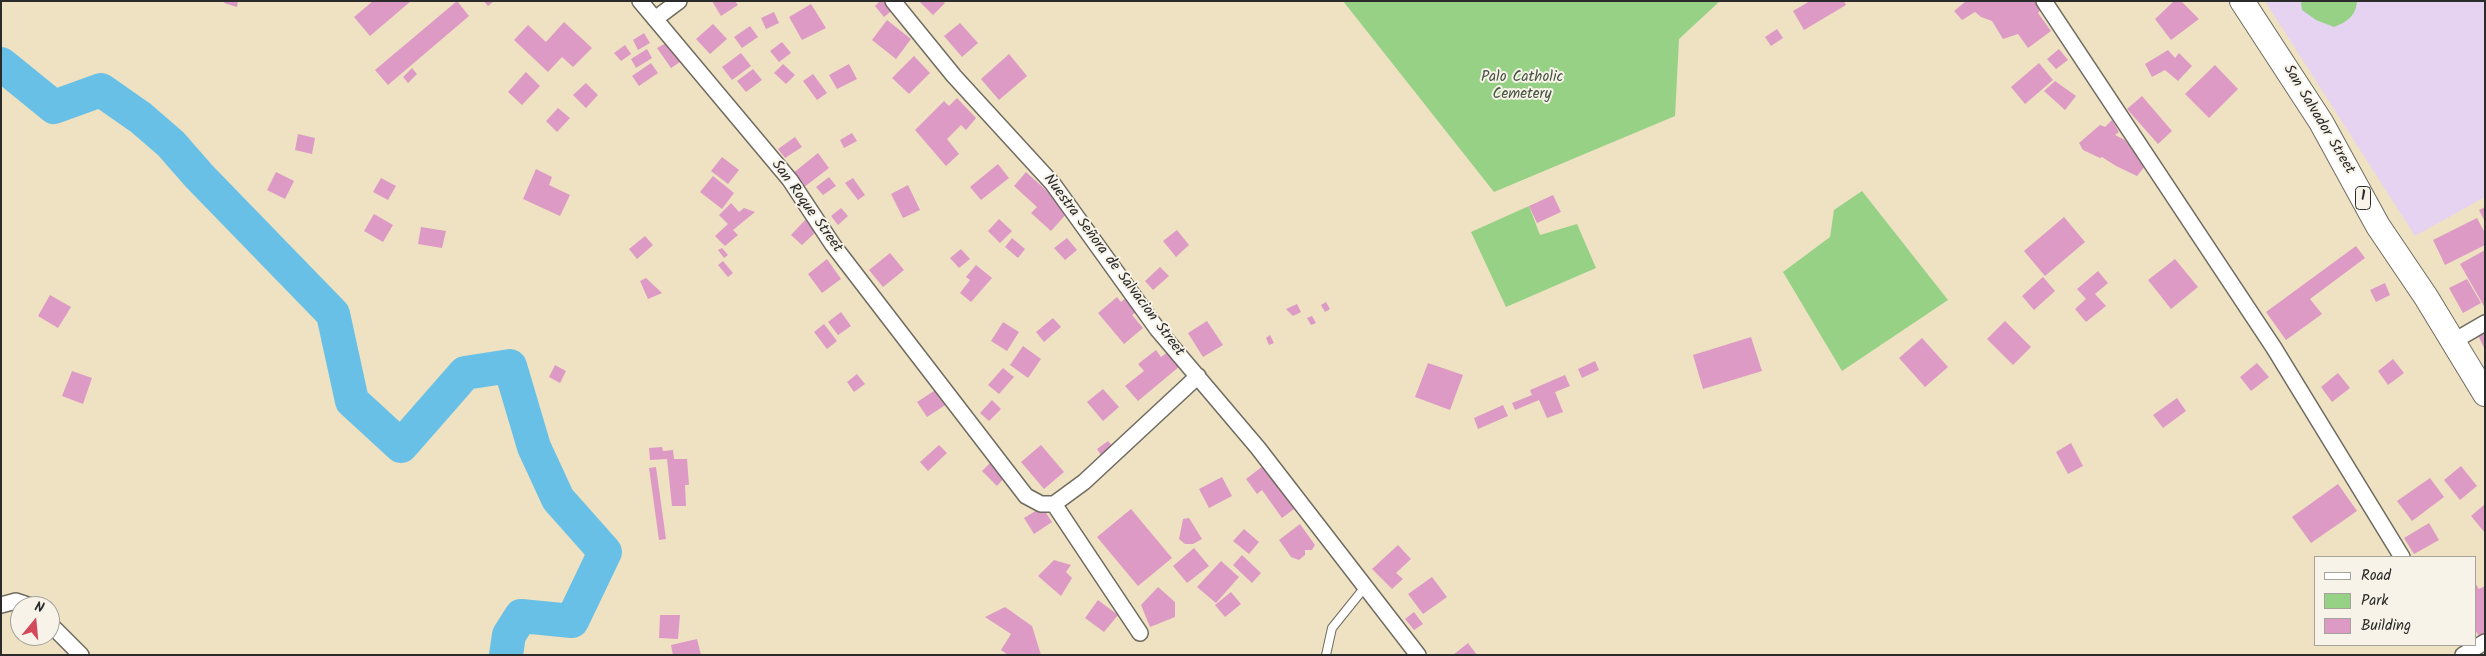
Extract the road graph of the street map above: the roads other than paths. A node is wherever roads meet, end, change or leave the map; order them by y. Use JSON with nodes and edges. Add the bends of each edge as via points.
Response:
{"nodes":[{"id":1,"x":640,"y":1,"type":"edge"},
{"id":2,"x":679,"y":1,"type":"edge"},
{"id":3,"x":893,"y":1,"type":"edge"},
{"id":4,"x":2044,"y":1,"type":"edge"},
{"id":5,"x":2242,"y":1,"type":"edge"},
{"id":6,"x":655,"y":19,"type":"junction"},
{"id":7,"x":2485,"y":323,"type":"edge"},
{"id":8,"x":2454,"y":342,"type":"junction"},
{"id":9,"x":1198,"y":376,"type":"junction"},
{"id":10,"x":2485,"y":394,"type":"edge"},
{"id":11,"x":1054,"y":504,"type":"junction"},
{"id":12,"x":2401,"y":556,"type":"edge"},
{"id":13,"x":1365,"y":587,"type":"junction"},
{"id":14,"x":1140,"y":632,"type":"dead end"},
{"id":15,"x":60,"y":634,"type":"edge"},
{"id":16,"x":2485,"y":642,"type":"edge"},
{"id":17,"x":81,"y":655,"type":"edge"},
{"id":18,"x":1326,"y":655,"type":"edge"},
{"id":19,"x":1418,"y":655,"type":"edge"},
{"id":20,"x":2462,"y":655,"type":"edge"}],
"edges":[{"from":1,"to":6,"type":"street","name":"San Roque Street"},
{"from":2,"to":6,"type":"street"},
{"from":3,"to":9,"type":"street","name":"Nuestra Señora de Salvacion Street","via":[[954,76],[1053,184],[1158,330]]},
{"from":4,"to":12,"type":"street","via":[[2274,348]]},
{"from":5,"to":8,"type":"highway","name":"San Salvador Street","number":"1","via":[[2322,122],[2378,226]]},
{"from":6,"to":11,"type":"street","name":"San Roque Street","via":[[790,180],[833,245],[1026,496],[1041,504]]},
{"from":7,"to":8,"type":"street"},
{"from":8,"to":10,"type":"highway","name":"San Salvador Street","number":"1"},
{"from":9,"to":11,"type":"street","via":[[1084,482]]},
{"from":9,"to":13,"type":"street","name":"Nuestra Señora de Salvacion Street"},
{"from":11,"to":14,"type":"street"},
{"from":13,"to":18,"type":"lane","via":[[1332,628]]},
{"from":13,"to":19,"type":"street","name":"Nuestra Señora de Salvacion Street"},
{"from":15,"to":17,"type":"street"},
{"from":16,"to":20,"type":"street"}]}
